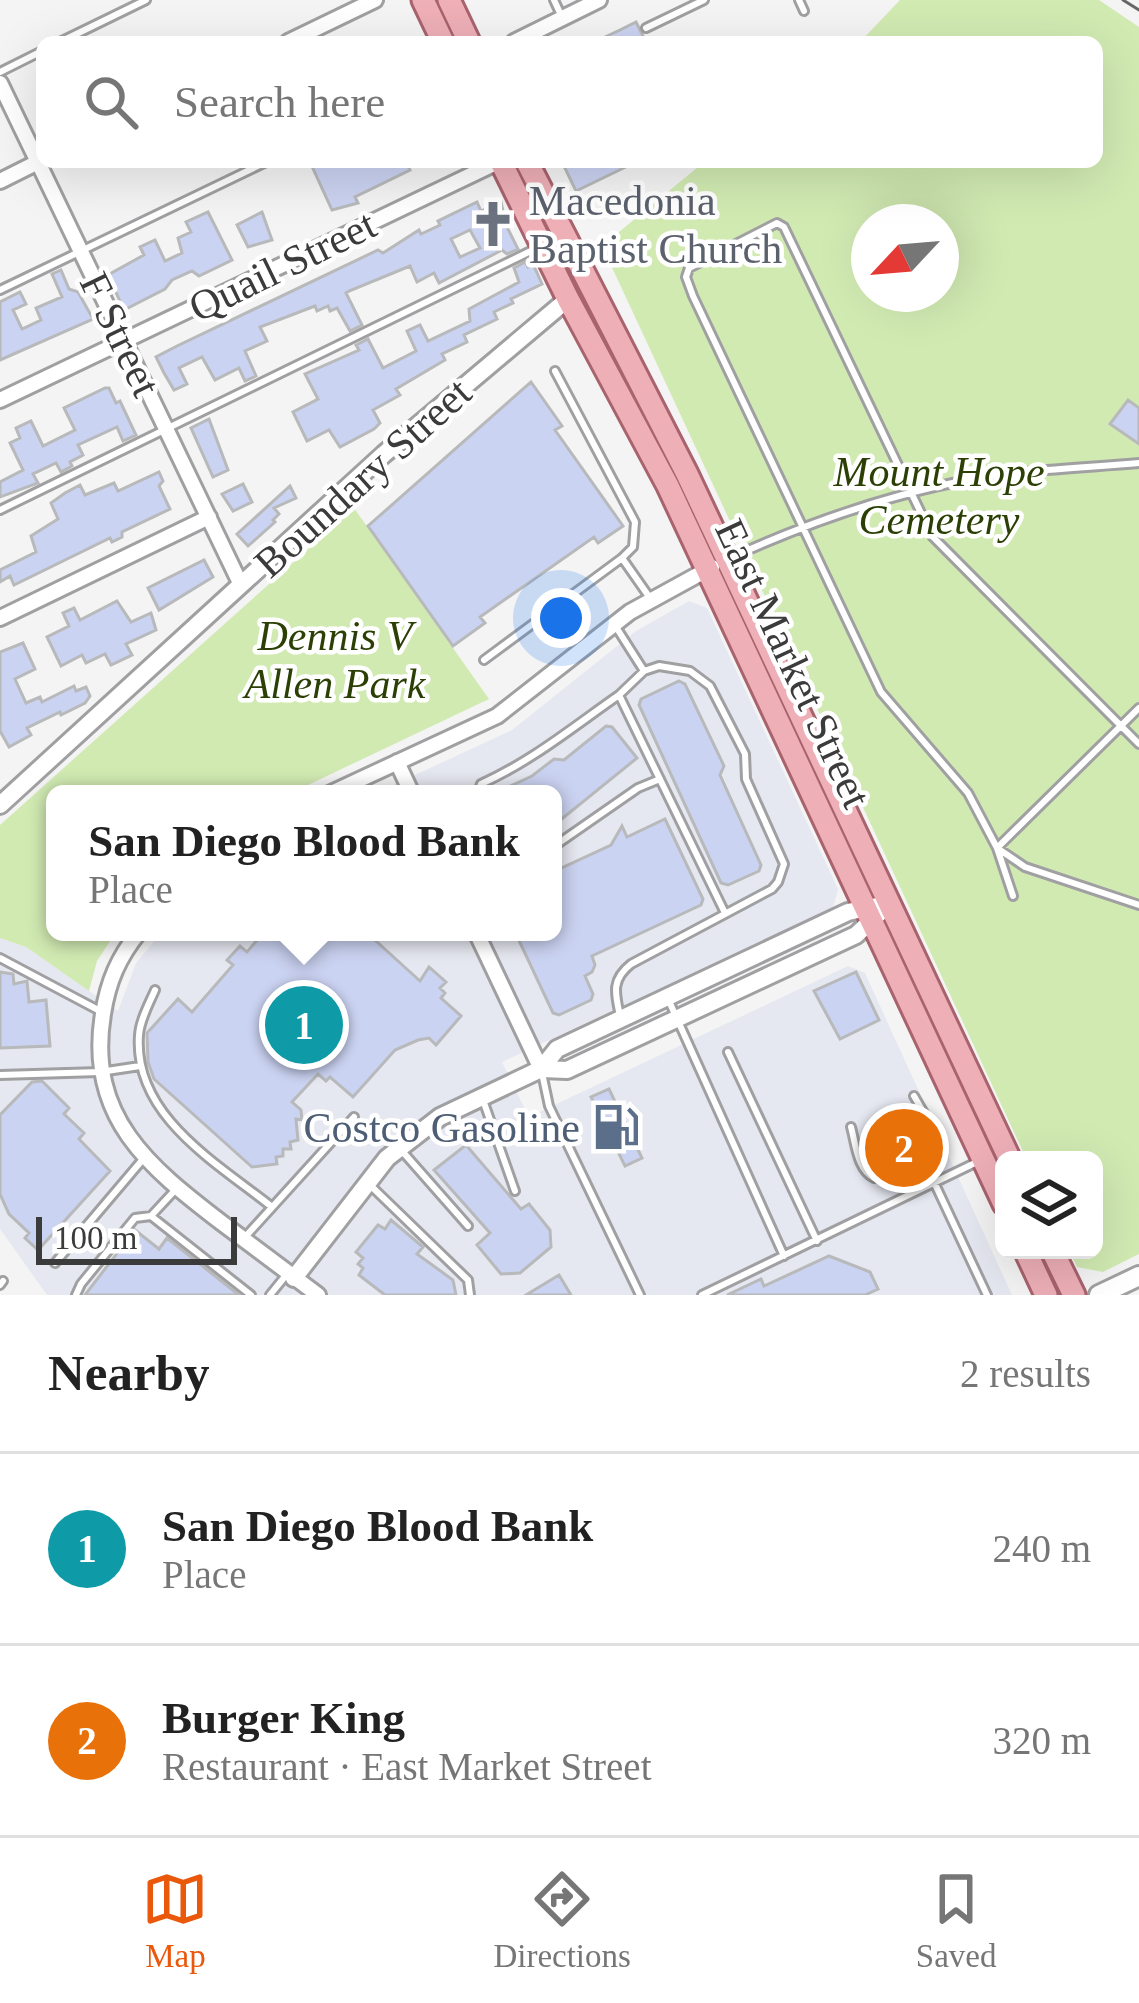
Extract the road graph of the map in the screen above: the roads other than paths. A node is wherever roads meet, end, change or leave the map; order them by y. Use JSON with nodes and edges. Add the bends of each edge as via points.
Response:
{"nodes":[{"id":1,"x":146,"y":0,"type":"edge"},
{"id":2,"x":375,"y":0,"type":"edge"},
{"id":3,"x":423,"y":0,"type":"edge"},
{"id":4,"x":449,"y":0,"type":"edge"},
{"id":5,"x":554,"y":0,"type":"edge"},
{"id":6,"x":599,"y":0,"type":"edge"},
{"id":7,"x":704,"y":0,"type":"edge"},
{"id":8,"x":799,"y":0,"type":"edge"},
{"id":9,"x":688,"y":3,"type":"edge"},
{"id":10,"x":805,"y":11,"type":"dead end"},
{"id":11,"x":563,"y":18,"type":"junction"},
{"id":12,"x":646,"y":28,"type":"dead end"},
{"id":13,"x":72,"y":36,"type":"edge"},
{"id":14,"x":300,"y":36,"type":"edge"},
{"id":15,"x":440,"y":36,"type":"edge"},
{"id":16,"x":466,"y":36,"type":"edge"},
{"id":17,"x":526,"y":36,"type":"edge"},
{"id":18,"x":36,"y":54,"type":"edge"},
{"id":19,"x":0,"y":72,"type":"edge"},
{"id":20,"x":0,"y":83,"type":"edge"},
{"id":21,"x":36,"y":153,"type":"edge"},
{"id":22,"x":36,"y":163,"type":"edge"},
{"id":23,"x":43,"y":168,"type":"edge"},
{"id":24,"x":254,"y":168,"type":"edge"},
{"id":25,"x":487,"y":168,"type":"edge"},
{"id":26,"x":503,"y":168,"type":"edge"},
{"id":27,"x":530,"y":168,"type":"edge"},
{"id":28,"x":0,"y":181,"type":"edge"},
{"id":29,"x":542,"y":246,"type":"junction"},
{"id":30,"x":81,"y":251,"type":"junction"},
{"id":31,"x":0,"y":290,"type":"edge"},
{"id":32,"x":568,"y":298,"type":"junction"},
{"id":33,"x":124,"y":340,"type":"junction"},
{"id":34,"x":555,"y":371,"type":"dead end"},
{"id":35,"x":0,"y":400,"type":"edge"},
{"id":36,"x":167,"y":430,"type":"junction"},
{"id":37,"x":675,"y":447,"type":"junction"},
{"id":38,"x":1139,"y":463,"type":"edge"},
{"id":39,"x":910,"y":493,"type":"junction"},
{"id":40,"x":0,"y":510,"type":"edge"},
{"id":41,"x":209,"y":517,"type":"junction"},
{"id":42,"x":802,"y":526,"type":"junction"},
{"id":43,"x":622,"y":558,"type":"junction"},
{"id":44,"x":717,"y":565,"type":"junction"},
{"id":45,"x":241,"y":585,"type":"junction"},
{"id":46,"x":650,"y":598,"type":"junction"},
{"id":47,"x":0,"y":618,"type":"edge"},
{"id":48,"x":614,"y":624,"type":"junction"},
{"id":49,"x":484,"y":660,"type":"dead end"},
{"id":50,"x":644,"y":671,"type":"junction"},
{"id":51,"x":619,"y":695,"type":"junction"},
{"id":52,"x":1139,"y":708,"type":"edge"},
{"id":53,"x":1120,"y":725,"type":"junction"},
{"id":54,"x":1139,"y":744,"type":"edge"},
{"id":55,"x":397,"y":762,"type":"junction"},
{"id":56,"x":660,"y":778,"type":"junction"},
{"id":57,"x":348,"y":785,"type":"edge"},
{"id":58,"x":408,"y":785,"type":"edge"},
{"id":59,"x":481,"y":785,"type":"edge"},
{"id":60,"x":0,"y":805,"type":"edge"},
{"id":61,"x":562,"y":841,"type":"edge"},
{"id":62,"x":997,"y":848,"type":"junction"},
{"id":63,"x":1012,"y":896,"type":"dead end"},
{"id":64,"x":889,"y":904,"type":"junction"},
{"id":65,"x":1139,"y":905,"type":"edge"},
{"id":66,"x":725,"y":914,"type":"junction"},
{"id":67,"x":869,"y":915,"type":"junction"},
{"id":68,"x":133,"y":941,"type":"edge"},
{"id":69,"x":480,"y":941,"type":"edge"},
{"id":70,"x":0,"y":958,"type":"edge"},
{"id":71,"x":154,"y":990,"type":"dead end"},
{"id":72,"x":668,"y":998,"type":"junction"},
{"id":73,"x":103,"y":1013,"type":"junction"},
{"id":74,"x":676,"y":1019,"type":"junction"},
{"id":75,"x":621,"y":1020,"type":"junction"},
{"id":76,"x":728,"y":1052,"type":"dead end"},
{"id":77,"x":140,"y":1066,"type":"junction"},
{"id":78,"x":541,"y":1070,"type":"junction"},
{"id":79,"x":100,"y":1072,"type":"junction"},
{"id":80,"x":0,"y":1075,"type":"edge"},
{"id":81,"x":482,"y":1096,"type":"junction"},
{"id":82,"x":914,"y":1096,"type":"dead end"},
{"id":83,"x":353,"y":1117,"type":"dead end"},
{"id":84,"x":851,"y":1127,"type":"dead end"},
{"id":85,"x":400,"y":1148,"type":"junction"},
{"id":86,"x":1006,"y":1151,"type":"edge"},
{"id":87,"x":144,"y":1158,"type":"junction"},
{"id":88,"x":983,"y":1159,"type":"junction"},
{"id":89,"x":934,"y":1182,"type":"junction"},
{"id":90,"x":368,"y":1183,"type":"junction"},
{"id":91,"x":995,"y":1185,"type":"edge"},
{"id":92,"x":177,"y":1188,"type":"junction"},
{"id":93,"x":515,"y":1191,"type":"dead end"},
{"id":94,"x":272,"y":1207,"type":"junction"},
{"id":95,"x":151,"y":1216,"type":"junction"},
{"id":96,"x":468,"y":1226,"type":"dead end"},
{"id":97,"x":243,"y":1239,"type":"junction"},
{"id":98,"x":817,"y":1241,"type":"junction"},
{"id":99,"x":784,"y":1256,"type":"junction"},
{"id":100,"x":1029,"y":1259,"type":"edge"},
{"id":101,"x":1056,"y":1259,"type":"edge"},
{"id":102,"x":55,"y":1263,"type":"dead end"},
{"id":103,"x":291,"y":1275,"type":"junction"},
{"id":104,"x":1139,"y":1276,"type":"edge"},
{"id":105,"x":76,"y":1295,"type":"edge"},
{"id":106,"x":251,"y":1295,"type":"edge"},
{"id":107,"x":271,"y":1295,"type":"edge"},
{"id":108,"x":318,"y":1295,"type":"edge"},
{"id":109,"x":470,"y":1295,"type":"edge"},
{"id":110,"x":640,"y":1295,"type":"edge"},
{"id":111,"x":702,"y":1295,"type":"edge"},
{"id":112,"x":987,"y":1295,"type":"edge"},
{"id":113,"x":1046,"y":1295,"type":"edge"},
{"id":114,"x":1074,"y":1295,"type":"edge"},
{"id":115,"x":1099,"y":1295,"type":"edge"}],
"edges":[{"from":1,"to":13,"type":"lane"},
{"from":2,"to":14,"type":"street"},
{"from":3,"to":15,"type":"main road"},
{"from":4,"to":16,"type":"main road"},
{"from":5,"to":11,"type":"lane"},
{"from":6,"to":11,"type":"street"},
{"from":7,"to":9,"type":"lane"},
{"from":8,"to":10,"type":"lane"},
{"from":9,"to":12,"type":"lane"},
{"from":11,"to":17,"type":"street"},
{"from":18,"to":19,"type":"lane"},
{"from":20,"to":21,"type":"street","name":"F Street"},
{"from":22,"to":28,"type":"street"},
{"from":23,"to":30,"type":"street","name":"F Street"},
{"from":24,"to":30,"type":"lane"},
{"from":25,"to":33,"type":"street","name":"Quail Street"},
{"from":26,"to":29,"type":"main road","name":"East Market Street"},
{"from":27,"to":37,"type":"main road","name":"East Market Street"},
{"from":29,"to":32,"type":"main road","name":"East Market Street"},
{"from":29,"to":36,"type":"lane"},
{"from":30,"to":31,"type":"lane"},
{"from":30,"to":33,"type":"street","name":"F Street"},
{"from":32,"to":37,"type":"main road","via":[[591,313]]},
{"from":32,"to":44,"type":"main road","name":"East Market Street"},
{"from":32,"to":45,"type":"street","name":"Boundary Street"},
{"from":33,"to":35,"type":"street","name":"Quail Street"},
{"from":33,"to":36,"type":"street","name":"F Street"},
{"from":34,"to":43,"type":"lane","via":[[635,522],[633,547]]},
{"from":36,"to":40,"type":"lane"},
{"from":36,"to":41,"type":"street","name":"F Street"},
{"from":37,"to":44,"type":"main road","name":"East Market Street"},
{"from":38,"to":39,"type":"lane"},
{"from":39,"to":42,"type":"lane"},
{"from":39,"to":42,"type":"lane","via":[[777,223],[700,259],[686,277]]},
{"from":39,"to":53,"type":"lane","via":[[932,536]]},
{"from":41,"to":45,"type":"street","name":"F Street"},
{"from":41,"to":47,"type":"street"},
{"from":42,"to":44,"type":"lane"},
{"from":42,"to":62,"type":"lane","via":[[881,692],[956,775]]},
{"from":43,"to":46,"type":"lane"},
{"from":43,"to":49,"type":"lane"},
{"from":44,"to":46,"type":"street"},
{"from":44,"to":64,"type":"main road","name":"East Market Street"},
{"from":44,"to":67,"type":"main road","name":"East Market Street"},
{"from":45,"to":60,"type":"street","name":"Boundary Street"},
{"from":46,"to":48,"type":"street"},
{"from":48,"to":50,"type":"lane"},
{"from":48,"to":55,"type":"street","via":[[497,716]]},
{"from":50,"to":51,"type":"lane"},
{"from":50,"to":66,"type":"lane","via":[[690,671],[710,686],[782,854],[778,882]]},
{"from":51,"to":56,"type":"lane"},
{"from":51,"to":59,"type":"lane","via":[[535,758]]},
{"from":52,"to":53,"type":"lane"},
{"from":53,"to":54,"type":"lane"},
{"from":53,"to":62,"type":"lane"},
{"from":55,"to":57,"type":"street"},
{"from":55,"to":58,"type":"street"},
{"from":56,"to":61,"type":"lane"},
{"from":56,"to":66,"type":"lane"},
{"from":62,"to":63,"type":"lane"},
{"from":62,"to":65,"type":"lane","via":[[1025,867]]},
{"from":64,"to":67,"type":"street"},
{"from":64,"to":86,"type":"main road","name":"East Market Street"},
{"from":66,"to":75,"type":"lane","via":[[617,975]]},
{"from":67,"to":72,"type":"street","via":[[848,912]]},
{"from":67,"to":74,"type":"street","via":[[859,934]]},
{"from":67,"to":88,"type":"main road","name":"East Market Street"},
{"from":68,"to":73,"type":"street","via":[[110,978]]},
{"from":69,"to":78,"type":"street"},
{"from":70,"to":73,"type":"lane"},
{"from":71,"to":77,"type":"lane","via":[[138,1030]]},
{"from":72,"to":74,"type":"lane"},
{"from":72,"to":75,"type":"street"},
{"from":73,"to":79,"type":"street"},
{"from":74,"to":78,"type":"street","via":[[567,1070]]},
{"from":74,"to":99,"type":"lane"},
{"from":75,"to":78,"type":"street","via":[[557,1049]]},
{"from":76,"to":98,"type":"lane"},
{"from":77,"to":79,"type":"lane"},
{"from":77,"to":94,"type":"lane","via":[[177,1130]]},
{"from":78,"to":81,"type":"street"},
{"from":78,"to":110,"type":"lane","via":[[549,1106]]},
{"from":79,"to":80,"type":"lane"},
{"from":79,"to":87,"type":"street","via":[[112,1109]]},
{"from":81,"to":85,"type":"street"},
{"from":81,"to":93,"type":"lane"},
{"from":82,"to":84,"type":"lane","via":[[937,1148],[900,1169],[868,1175]]},
{"from":83,"to":94,"type":"lane"},
{"from":85,"to":90,"type":"street"},
{"from":85,"to":96,"type":"lane"},
{"from":87,"to":92,"type":"street"},
{"from":87,"to":102,"type":"lane"},
{"from":88,"to":89,"type":"lane"},
{"from":88,"to":91,"type":"main road","name":"East Market Street"},
{"from":89,"to":98,"type":"lane"},
{"from":89,"to":112,"type":"lane"},
{"from":90,"to":103,"type":"street"},
{"from":90,"to":109,"type":"lane","via":[[468,1280]]},
{"from":92,"to":95,"type":"lane"},
{"from":92,"to":97,"type":"street"},
{"from":94,"to":97,"type":"lane"},
{"from":95,"to":105,"type":"lane","via":[[135,1218]]},
{"from":95,"to":106,"type":"lane"},
{"from":97,"to":103,"type":"street"},
{"from":98,"to":99,"type":"lane"},
{"from":99,"to":111,"type":"lane"},
{"from":100,"to":113,"type":"main road"},
{"from":101,"to":114,"type":"main road"},
{"from":103,"to":107,"type":"lane"},
{"from":103,"to":108,"type":"street"},
{"from":104,"to":115,"type":"main road"}]}
